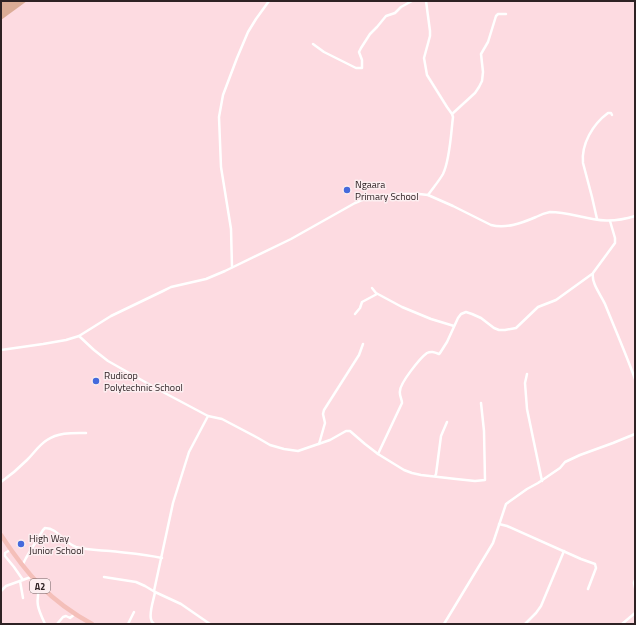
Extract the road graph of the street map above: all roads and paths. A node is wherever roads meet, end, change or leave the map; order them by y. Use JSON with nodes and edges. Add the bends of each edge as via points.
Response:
{"nodes":[{"id":1,"x":269,"y":1,"type":"edge"},
{"id":2,"x":412,"y":1,"type":"edge"},
{"id":3,"x":426,"y":1,"type":"edge"},
{"id":4,"x":506,"y":14,"type":"dead end"},
{"id":5,"x":313,"y":44,"type":"dead end"},
{"id":6,"x":452,"y":114,"type":"junction"},
{"id":7,"x":612,"y":115,"type":"dead end"},
{"id":8,"x":428,"y":195,"type":"junction"},
{"id":9,"x":635,"y":216,"type":"edge"},
{"id":10,"x":597,"y":220,"type":"junction"},
{"id":11,"x":610,"y":221,"type":"junction"},
{"id":12,"x":232,"y":267,"type":"junction"},
{"id":13,"x":592,"y":274,"type":"junction"},
{"id":14,"x":372,"y":288,"type":"dead end"},
{"id":15,"x":377,"y":294,"type":"junction"},
{"id":16,"x":355,"y":314,"type":"dead end"},
{"id":17,"x":454,"y":326,"type":"junction"},
{"id":18,"x":79,"y":336,"type":"junction"},
{"id":19,"x":363,"y":344,"type":"dead end"},
{"id":20,"x":1,"y":350,"type":"edge"},
{"id":21,"x":527,"y":374,"type":"dead end"},
{"id":22,"x":635,"y":379,"type":"edge"},
{"id":23,"x":481,"y":403,"type":"dead end"},
{"id":24,"x":208,"y":416,"type":"junction"},
{"id":25,"x":447,"y":422,"type":"dead end"},
{"id":26,"x":86,"y":433,"type":"dead end"},
{"id":27,"x":635,"y":434,"type":"edge"},
{"id":28,"x":318,"y":445,"type":"junction"},
{"id":29,"x":378,"y":454,"type":"junction"},
{"id":30,"x":434,"y":476,"type":"junction"},
{"id":31,"x":542,"y":481,"type":"junction"},
{"id":32,"x":1,"y":482,"type":"edge"},
{"id":33,"x":499,"y":524,"type":"junction"},
{"id":34,"x":1,"y":535,"type":"edge"},
{"id":35,"x":10,"y":550,"type":"junction"},
{"id":36,"x":564,"y":551,"type":"junction"},
{"id":37,"x":162,"y":558,"type":"junction"},
{"id":38,"x":22,"y":566,"type":"junction"},
{"id":39,"x":31,"y":577,"type":"junction"},
{"id":40,"x":104,"y":577,"type":"dead end"},
{"id":41,"x":635,"y":580,"type":"edge"},
{"id":42,"x":21,"y":581,"type":"junction"},
{"id":43,"x":40,"y":586,"type":"junction"},
{"id":44,"x":635,"y":588,"type":"edge"},
{"id":45,"x":588,"y":589,"type":"dead end"},
{"id":46,"x":1,"y":591,"type":"edge"},
{"id":47,"x":154,"y":591,"type":"junction"},
{"id":48,"x":23,"y":598,"type":"dead end"},
{"id":49,"x":134,"y":612,"type":"dead end"},
{"id":50,"x":635,"y":613,"type":"edge"},
{"id":51,"x":75,"y":614,"type":"junction"},
{"id":52,"x":45,"y":624,"type":"edge"},
{"id":53,"x":57,"y":624,"type":"edge"},
{"id":54,"x":92,"y":624,"type":"edge"},
{"id":55,"x":128,"y":624,"type":"edge"},
{"id":56,"x":154,"y":624,"type":"edge"},
{"id":57,"x":210,"y":624,"type":"edge"},
{"id":58,"x":444,"y":624,"type":"edge"},
{"id":59,"x":525,"y":624,"type":"edge"},
{"id":60,"x":622,"y":624,"type":"edge"}],
"edges":[{"from":1,"to":12,"type":"street","via":[[248,32],[223,95],[219,117],[221,167],[231,229]]},
{"from":2,"to":5,"type":"street","via":[[386,16],[370,34],[359,52],[362,68],[356,68]]},
{"from":3,"to":6,"type":"street","via":[[430,31],[424,58],[427,75]]},
{"from":4,"to":6,"type":"street","via":[[496,16],[481,54],[483,72],[480,87]]},
{"from":6,"to":8,"type":"street","via":[[445,168]]},
{"from":7,"to":10,"type":"street","via":[[608,113],[593,128],[582,158]]},
{"from":8,"to":10,"type":"street","via":[[497,227],[519,224],[551,212]]},
{"from":8,"to":12,"type":"street","via":[[402,194],[362,200],[291,239]]},
{"from":9,"to":11,"type":"street"},
{"from":10,"to":11,"type":"street"},
{"from":11,"to":13,"type":"street","via":[[615,242]]},
{"from":12,"to":18,"type":"street","via":[[206,279],[171,287],[111,316]]},
{"from":13,"to":17,"type":"street","via":[[556,300],[538,307],[516,328],[499,330],[466,312],[459,316]]},
{"from":13,"to":22,"type":"street"},
{"from":14,"to":15,"type":"street"},
{"from":15,"to":16,"type":"street","via":[[362,302]]},
{"from":15,"to":17,"type":"street","via":[[415,313]]},
{"from":17,"to":29,"type":"street","via":[[440,353],[433,351],[426,354],[404,381],[399,392],[403,401]]},
{"from":18,"to":20,"type":"street"},
{"from":18,"to":24,"type":"street","via":[[108,361]]},
{"from":19,"to":28,"type":"street","via":[[359,355],[324,410],[325,423]]},
{"from":21,"to":31,"type":"street","via":[[527,409]]},
{"from":23,"to":30,"type":"street","via":[[485,480]]},
{"from":24,"to":28,"type":"street","via":[[222,419],[270,445],[284,449],[298,451]]},
{"from":24,"to":37,"type":"street","via":[[189,452],[173,503]]},
{"from":25,"to":30,"type":"street","via":[[441,436]]},
{"from":26,"to":32,"type":"street","via":[[70,433],[47,439],[20,468]]},
{"from":27,"to":31,"type":"street","via":[[568,461]]},
{"from":28,"to":29,"type":"street","via":[[350,431]]},
{"from":29,"to":30,"type":"street","via":[[404,470]]},
{"from":31,"to":33,"type":"street","via":[[506,504]]},
{"from":33,"to":36,"type":"street"},
{"from":33,"to":58,"type":"street","via":[[493,543]]},
{"from":34,"to":35,"type":"main road","number":"A2"},
{"from":35,"to":38,"type":"main road","number":"A2"},
{"from":35,"to":42,"type":"street","via":[[5,556]]},
{"from":36,"to":45,"type":"street","via":[[595,564],[596,568]]},
{"from":36,"to":59,"type":"street","via":[[541,606]]},
{"from":37,"to":38,"type":"street","via":[[81,548],[69,544],[53,530],[45,528]]},
{"from":37,"to":47,"type":"street"},
{"from":38,"to":39,"type":"main road","number":"A2"},
{"from":39,"to":42,"type":"street"},
{"from":39,"to":43,"type":"main road","number":"A2"},
{"from":40,"to":47,"type":"street","via":[[136,582]]},
{"from":41,"to":44,"type":"street"},
{"from":42,"to":46,"type":"street","via":[[6,586]]},
{"from":42,"to":48,"type":"street"},
{"from":43,"to":51,"type":"main road","number":"A2"},
{"from":43,"to":52,"type":"street","via":[[38,610]]},
{"from":47,"to":56,"type":"street","via":[[151,619]]},
{"from":47,"to":57,"type":"street","via":[[181,604]]},
{"from":49,"to":55,"type":"street"},
{"from":50,"to":60,"type":"street"},
{"from":51,"to":53,"type":"street","via":[[70,618],[63,617]]},
{"from":51,"to":54,"type":"main road","number":"A2"}]}
